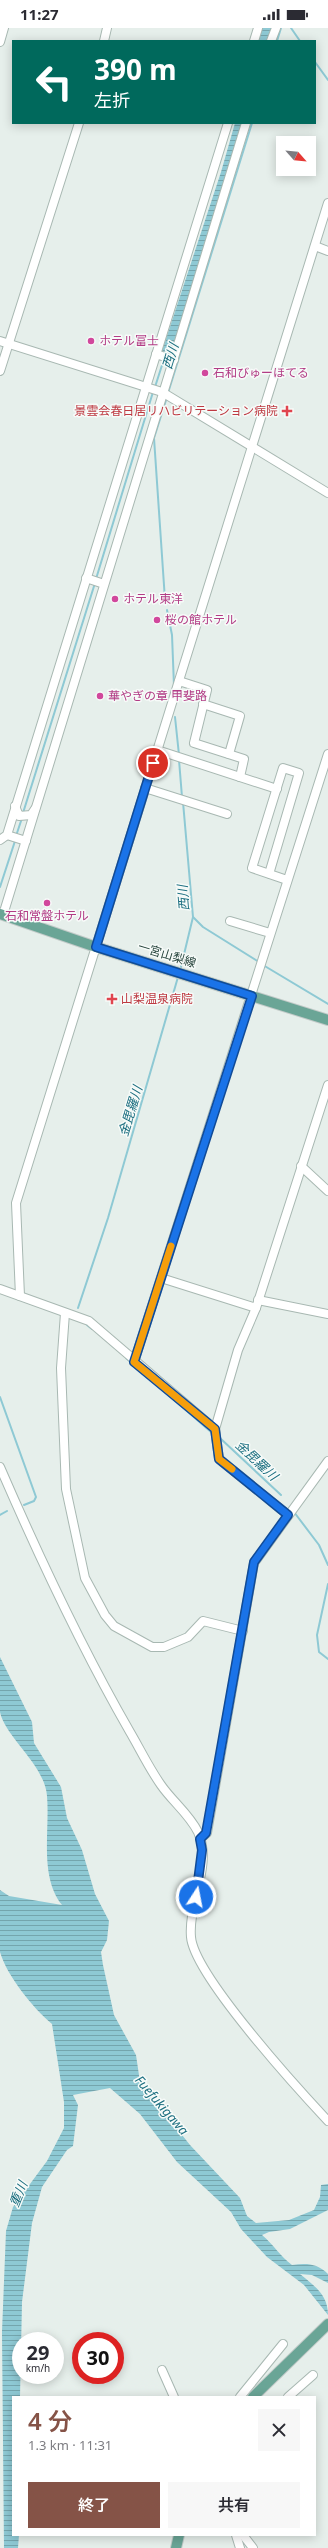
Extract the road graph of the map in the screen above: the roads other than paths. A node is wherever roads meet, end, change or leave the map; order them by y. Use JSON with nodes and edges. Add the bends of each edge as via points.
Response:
{"nodes":[{"id":1,"x":4,"y":28,"type":"edge"},
{"id":2,"x":107,"y":28,"type":"edge"},
{"id":3,"x":258,"y":28,"type":"edge"},
{"id":4,"x":276,"y":28,"type":"edge"},
{"id":5,"x":104,"y":40,"type":"edge"},
{"id":6,"x":254,"y":40,"type":"edge"},
{"id":7,"x":271,"y":40,"type":"edge"},
{"id":8,"x":0,"y":42,"type":"edge"},
{"id":9,"x":79,"y":124,"type":"edge"},
{"id":10,"x":228,"y":124,"type":"edge"},
{"id":11,"x":246,"y":124,"type":"edge"},
{"id":12,"x":328,"y":203,"type":"edge"},
{"id":13,"x":315,"y":246,"type":"junction"},
{"id":14,"x":328,"y":251,"type":"edge"},
{"id":15,"x":0,"y":341,"type":"edge"},
{"id":16,"x":8,"y":344,"type":"junction"},
{"id":17,"x":158,"y":355,"type":"junction"},
{"id":18,"x":172,"y":359,"type":"junction"},
{"id":19,"x":0,"y":371,"type":"edge"},
{"id":20,"x":148,"y":388,"type":"junction"},
{"id":21,"x":162,"y":393,"type":"junction"},
{"id":22,"x":251,"y":446,"type":"junction"},
{"id":23,"x":328,"y":493,"type":"edge"},
{"id":24,"x":86,"y":578,"type":"junction"},
{"id":25,"x":104,"y":584,"type":"junction"},
{"id":26,"x":179,"y":681,"type":"junction"},
{"id":27,"x":203,"y":704,"type":"junction"},
{"id":28,"x":157,"y":750,"type":"junction"},
{"id":29,"x":229,"y":754,"type":"junction"},
{"id":30,"x":328,"y":754,"type":"edge"},
{"id":31,"x":240,"y":777,"type":"junction"},
{"id":32,"x":145,"y":788,"type":"junction"},
{"id":33,"x":276,"y":789,"type":"junction"},
{"id":34,"x":15,"y":806,"type":"junction"},
{"id":35,"x":35,"y":809,"type":"junction"},
{"id":36,"x":227,"y":814,"type":"dead end"},
{"id":37,"x":13,"y":839,"type":"edge"},
{"id":38,"x":269,"y":874,"type":"junction"},
{"id":39,"x":287,"y":880,"type":"junction"},
{"id":40,"x":1,"y":914,"type":"edge"},
{"id":41,"x":230,"y":921,"type":"dead end"},
{"id":42,"x":270,"y":933,"type":"junction"},
{"id":43,"x":96,"y":947,"type":"junction"},
{"id":44,"x":252,"y":996,"type":"junction"},
{"id":45,"x":328,"y":1020,"type":"edge"},
{"id":46,"x":328,"y":1085,"type":"edge"},
{"id":47,"x":301,"y":1166,"type":"junction"},
{"id":48,"x":328,"y":1191,"type":"edge"},
{"id":49,"x":161,"y":1278,"type":"junction"},
{"id":50,"x":0,"y":1289,"type":"edge"},
{"id":51,"x":20,"y":1296,"type":"junction"},
{"id":52,"x":257,"y":1304,"type":"junction"},
{"id":53,"x":65,"y":1313,"type":"junction"},
{"id":54,"x":328,"y":1314,"type":"edge"},
{"id":55,"x":134,"y":1362,"type":"junction"},
{"id":56,"x":215,"y":1429,"type":"junction"},
{"id":57,"x":328,"y":1461,"type":"edge"},
{"id":58,"x":0,"y":1467,"type":"edge"},
{"id":59,"x":288,"y":1515,"type":"junction"},
{"id":60,"x":243,"y":1631,"type":"junction"},
{"id":61,"x":200,"y":1839,"type":"junction"},
{"id":62,"x":328,"y":2121,"type":"edge"},
{"id":63,"x":328,"y":2324,"type":"edge"},
{"id":64,"x":283,"y":2344,"type":"dead end"},
{"id":65,"x":162,"y":2370,"type":"dead end"},
{"id":66,"x":312,"y":2375,"type":"dead end"},
{"id":67,"x":174,"y":2396,"type":"edge"},
{"id":68,"x":241,"y":2396,"type":"edge"},
{"id":69,"x":254,"y":2396,"type":"edge"},
{"id":70,"x":289,"y":2396,"type":"edge"},
{"id":71,"x":179,"y":2536,"type":"edge"},
{"id":72,"x":236,"y":2536,"type":"edge"},
{"id":73,"x":244,"y":2536,"type":"edge"},
{"id":74,"x":176,"y":2548,"type":"edge"},
{"id":75,"x":240,"y":2548,"type":"edge"},
{"id":76,"x":253,"y":2548,"type":"edge"}],
"edges":[{"from":1,"to":8,"type":"street"},
{"from":2,"to":5,"type":"street"},
{"from":3,"to":6,"type":"street"},
{"from":4,"to":7,"type":"street"},
{"from":9,"to":16,"type":"street"},
{"from":10,"to":17,"type":"street"},
{"from":11,"to":18,"type":"street"},
{"from":12,"to":13,"type":"street"},
{"from":13,"to":14,"type":"street"},
{"from":13,"to":22,"type":"street"},
{"from":15,"to":16,"type":"street"},
{"from":16,"to":19,"type":"street"},
{"from":16,"to":20,"type":"street"},
{"from":17,"to":18,"type":"street"},
{"from":17,"to":20,"type":"street"},
{"from":18,"to":21,"type":"street"},
{"from":20,"to":21,"type":"street"},
{"from":20,"to":24,"type":"street"},
{"from":21,"to":22,"type":"street"},
{"from":21,"to":25,"type":"street"},
{"from":22,"to":23,"type":"street"},
{"from":22,"to":26,"type":"street"},
{"from":24,"to":25,"type":"street"},
{"from":24,"to":34,"type":"street"},
{"from":25,"to":35,"type":"street"},
{"from":26,"to":27,"type":"street","via":[[206,690]]},
{"from":26,"to":28,"type":"street"},
{"from":27,"to":29,"type":"street","via":[[194,743]]},
{"from":27,"to":29,"type":"street","via":[[240,716]]},
{"from":28,"to":31,"type":"street"},
{"from":28,"to":32,"type":"street"},
{"from":29,"to":31,"type":"street","via":[[244,759]]},
{"from":30,"to":39,"type":"street"},
{"from":31,"to":33,"type":"street"},
{"from":32,"to":36,"type":"street"},
{"from":32,"to":43,"type":"street"},
{"from":33,"to":38,"type":"street","via":[[252,868]]},
{"from":33,"to":38,"type":"street","via":[[283,768],[299,773]]},
{"from":34,"to":35,"type":"street","via":[[19,816],[31,815]]},
{"from":34,"to":37,"type":"street"},
{"from":35,"to":37,"type":"street"},
{"from":37,"to":40,"type":"street"},
{"from":38,"to":39,"type":"street"},
{"from":39,"to":42,"type":"street"},
{"from":40,"to":43,"type":"main road","name":"一宮山梨線"},
{"from":41,"to":42,"type":"street"},
{"from":42,"to":44,"type":"street"},
{"from":43,"to":44,"type":"main road","name":"一宮山梨線"},
{"from":43,"to":51,"type":"street","via":[[16,1203]]},
{"from":44,"to":45,"type":"main road","name":"一宮山梨線"},
{"from":44,"to":49,"type":"street"},
{"from":46,"to":47,"type":"street"},
{"from":47,"to":48,"type":"street"},
{"from":47,"to":52,"type":"street"},
{"from":49,"to":52,"type":"street"},
{"from":49,"to":55,"type":"street"},
{"from":50,"to":51,"type":"street"},
{"from":51,"to":53,"type":"street"},
{"from":52,"to":54,"type":"street"},
{"from":52,"to":56,"type":"street","via":[[238,1350]]},
{"from":53,"to":55,"type":"street","via":[[89,1321]]},
{"from":53,"to":60,"type":"street","via":[[61,1368],[66,1489],[84,1578],[114,1626],[152,1648],[164,1648],[188,1637],[203,1621]]},
{"from":55,"to":56,"type":"street"},
{"from":56,"to":59,"type":"street","via":[[219,1459]]},
{"from":57,"to":59,"type":"street"},
{"from":58,"to":61,"type":"street","via":[[99,1676],[159,1783],[190,1820]]},
{"from":59,"to":60,"type":"street","via":[[254,1562]]},
{"from":60,"to":61,"type":"street","via":[[206,1833]]},
{"from":61,"to":62,"type":"street","via":[[200,1868],[190,1927],[195,1953],[237,2014]]},
{"from":63,"to":69,"type":"main road"},
{"from":64,"to":68,"type":"street"},
{"from":65,"to":67,"type":"street"},
{"from":66,"to":70,"type":"street"},
{"from":71,"to":74,"type":"main road"},
{"from":72,"to":75,"type":"street"},
{"from":73,"to":76,"type":"street"}]}
